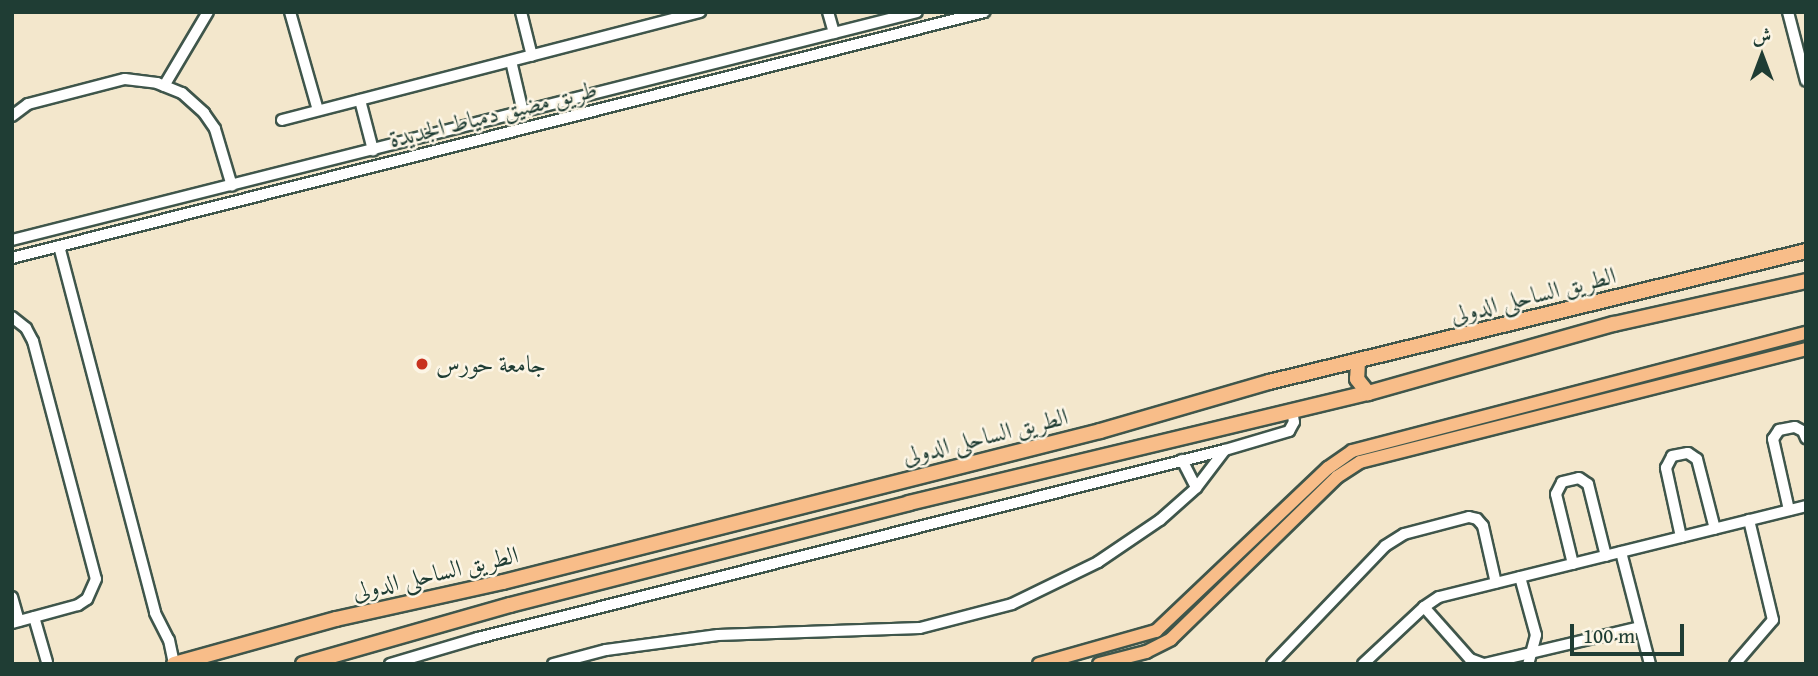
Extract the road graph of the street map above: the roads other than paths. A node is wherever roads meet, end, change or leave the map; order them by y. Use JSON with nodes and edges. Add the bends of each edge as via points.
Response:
{"nodes":[{"id":1,"x":208,"y":12,"type":"edge"},
{"id":2,"x":290,"y":12,"type":"edge"},
{"id":3,"x":521,"y":12,"type":"edge"},
{"id":4,"x":700,"y":12,"type":"edge"},
{"id":5,"x":828,"y":12,"type":"edge"},
{"id":6,"x":917,"y":12,"type":"edge"},
{"id":7,"x":984,"y":12,"type":"edge"},
{"id":8,"x":1788,"y":12,"type":"edge"},
{"id":9,"x":834,"y":33,"type":"junction"},
{"id":10,"x":766,"y":50,"type":"junction"},
{"id":11,"x":532,"y":56,"type":"junction"},
{"id":12,"x":511,"y":61,"type":"junction"},
{"id":13,"x":771,"y":65,"type":"junction"},
{"id":14,"x":1806,"y":81,"type":"edge"},
{"id":15,"x":164,"y":86,"type":"junction"},
{"id":16,"x":360,"y":100,"type":"junction"},
{"id":17,"x":318,"y":110,"type":"junction"},
{"id":18,"x":523,"y":112,"type":"junction"},
{"id":19,"x":12,"y":116,"type":"edge"},
{"id":20,"x":282,"y":120,"type":"dead end"},
{"id":21,"x":373,"y":150,"type":"junction"},
{"id":22,"x":232,"y":186,"type":"junction"},
{"id":23,"x":165,"y":203,"type":"junction"},
{"id":24,"x":170,"y":218,"type":"junction"},
{"id":25,"x":12,"y":240,"type":"edge"},
{"id":26,"x":59,"y":246,"type":"junction"},
{"id":27,"x":1806,"y":251,"type":"edge"},
{"id":28,"x":12,"y":258,"type":"edge"},
{"id":29,"x":1806,"y":281,"type":"edge"},
{"id":30,"x":12,"y":317,"type":"edge"},
{"id":31,"x":1806,"y":333,"type":"edge"},
{"id":32,"x":1806,"y":349,"type":"edge"},
{"id":33,"x":1358,"y":362,"type":"junction"},
{"id":34,"x":1368,"y":393,"type":"junction"},
{"id":35,"x":1292,"y":411,"type":"junction"},
{"id":36,"x":1806,"y":438,"type":"edge"},
{"id":37,"x":1225,"y":450,"type":"junction"},
{"id":38,"x":1182,"y":460,"type":"junction"},
{"id":39,"x":1196,"y":488,"type":"junction"},
{"id":40,"x":1806,"y":506,"type":"edge"},
{"id":41,"x":1789,"y":510,"type":"junction"},
{"id":42,"x":1749,"y":520,"type":"junction"},
{"id":43,"x":1714,"y":529,"type":"junction"},
{"id":44,"x":1681,"y":537,"type":"junction"},
{"id":45,"x":1621,"y":552,"type":"junction"},
{"id":46,"x":1606,"y":556,"type":"junction"},
{"id":47,"x":1573,"y":564,"type":"junction"},
{"id":48,"x":1520,"y":577,"type":"junction"},
{"id":49,"x":1496,"y":583,"type":"junction"},
{"id":50,"x":12,"y":597,"type":"edge"},
{"id":51,"x":1424,"y":607,"type":"junction"},
{"id":52,"x":34,"y":617,"type":"junction"},
{"id":53,"x":15,"y":622,"type":"edge"},
{"id":54,"x":1640,"y":626,"type":"junction"},
{"id":55,"x":1098,"y":649,"type":"junction"},
{"id":56,"x":1530,"y":653,"type":"junction"},
{"id":57,"x":47,"y":662,"type":"dead end"},
{"id":58,"x":1102,"y":663,"type":"edge"},
{"id":59,"x":174,"y":664,"type":"edge"},
{"id":60,"x":303,"y":664,"type":"edge"},
{"id":61,"x":390,"y":664,"type":"edge"},
{"id":62,"x":554,"y":664,"type":"edge"},
{"id":63,"x":1040,"y":664,"type":"edge"},
{"id":64,"x":1272,"y":664,"type":"edge"},
{"id":65,"x":1363,"y":664,"type":"edge"},
{"id":66,"x":1528,"y":664,"type":"edge"},
{"id":67,"x":1650,"y":664,"type":"edge"},
{"id":68,"x":1735,"y":664,"type":"edge"}],
"edges":[{"from":1,"to":15,"type":"street"},
{"from":2,"to":17,"type":"street"},
{"from":3,"to":11,"type":"street"},
{"from":4,"to":11,"type":"street"},
{"from":5,"to":9,"type":"street"},
{"from":6,"to":9,"type":"street","name":"طريق مضيق دمياط الجديدة"},
{"from":7,"to":13,"type":"street","name":"طريق مضيق دمياط الجديدة"},
{"from":8,"to":14,"type":"street"},
{"from":9,"to":10,"type":"street","name":"طريق مضيق دمياط الجديدة"},
{"from":10,"to":13,"type":"street"},
{"from":10,"to":18,"type":"street","name":"طريق مضيق دمياط الجديدة"},
{"from":11,"to":12,"type":"street"},
{"from":12,"to":16,"type":"street"},
{"from":12,"to":18,"type":"street"},
{"from":13,"to":24,"type":"street","name":"طريق مضيق دمياط الجديدة"},
{"from":15,"to":19,"type":"street","via":[[125,79],[28,104]]},
{"from":15,"to":22,"type":"street","via":[[191,99],[210,121]]},
{"from":16,"to":17,"type":"street"},
{"from":16,"to":21,"type":"street"},
{"from":17,"to":20,"type":"street"},
{"from":18,"to":21,"type":"street","name":"طريق مضيق دمياط الجديدة"},
{"from":21,"to":22,"type":"street","name":"طريق مضيق دمياط الجديدة"},
{"from":22,"to":23,"type":"street","name":"طريق مضيق دمياط الجديدة"},
{"from":23,"to":24,"type":"street"},
{"from":23,"to":25,"type":"street","name":"طريق مضيق دمياط الجديدة"},
{"from":24,"to":26,"type":"street","name":"طريق مضيق دمياط الجديدة"},
{"from":26,"to":28,"type":"street","name":"طريق مضيق دمياط الجديدة"},
{"from":26,"to":59,"type":"street","via":[[155,614],[169,640]]},
{"from":27,"to":33,"type":"highway","name":"الطريق الساحلى الدولى"},
{"from":29,"to":34,"type":"highway","name":"الطريق الساحلى الدولى","via":[[1614,324]]},
{"from":30,"to":52,"type":"street","via":[[26,327],[33,341],[96,579],[87,599],[78,605]]},
{"from":31,"to":55,"type":"main road","via":[[1352,451],[1328,468],[1162,627],[1141,638]]},
{"from":32,"to":58,"type":"main road","via":[[1360,462],[1337,477],[1171,639],[1153,650]]},
{"from":33,"to":34,"type":"highway","via":[[1357,379]]},
{"from":33,"to":59,"type":"highway","name":"الطريق الساحلى الدولى","via":[[1246,387],[1003,456],[503,582],[335,619]]},
{"from":34,"to":35,"type":"highway","name":"الطريق الساحلى الدولى"},
{"from":35,"to":37,"type":"street","via":[[1294,422],[1289,431]]},
{"from":35,"to":60,"type":"highway","name":"الطريق الساحلى الدولى","via":[[919,500],[510,605]]},
{"from":36,"to":41,"type":"street","via":[[1795,427],[1779,430],[1773,439]]},
{"from":37,"to":38,"type":"street"},
{"from":37,"to":39,"type":"street"},
{"from":38,"to":39,"type":"street"},
{"from":38,"to":61,"type":"street"},
{"from":39,"to":62,"type":"street","via":[[1160,520],[1098,562],[1012,604],[920,628],[695,637],[606,650]]},
{"from":40,"to":41,"type":"street"},
{"from":41,"to":42,"type":"street"},
{"from":42,"to":43,"type":"street"},
{"from":42,"to":68,"type":"street","via":[[1773,616],[1770,627]]},
{"from":43,"to":44,"type":"street"},
{"from":43,"to":44,"type":"street","via":[[1696,457],[1688,453],[1672,456],[1666,468]]},
{"from":44,"to":45,"type":"street"},
{"from":45,"to":46,"type":"street"},
{"from":45,"to":54,"type":"street"},
{"from":46,"to":47,"type":"street"},
{"from":46,"to":47,"type":"street","via":[[1588,484],[1579,478],[1562,482],[1556,494]]},
{"from":47,"to":48,"type":"street"},
{"from":48,"to":49,"type":"street"},
{"from":48,"to":56,"type":"street","via":[[1536,635]]},
{"from":49,"to":51,"type":"street","via":[[1439,597]]},
{"from":49,"to":64,"type":"street","via":[[1483,526],[1477,519],[1469,517],[1404,534],[1385,546]]},
{"from":50,"to":53,"type":"street"},
{"from":51,"to":56,"type":"street","via":[[1476,662]]},
{"from":51,"to":65,"type":"street"},
{"from":52,"to":53,"type":"street"},
{"from":52,"to":57,"type":"street"},
{"from":54,"to":56,"type":"street"},
{"from":54,"to":67,"type":"street"},
{"from":55,"to":58,"type":"street"},
{"from":55,"to":63,"type":"main road"},
{"from":56,"to":66,"type":"street"}]}
